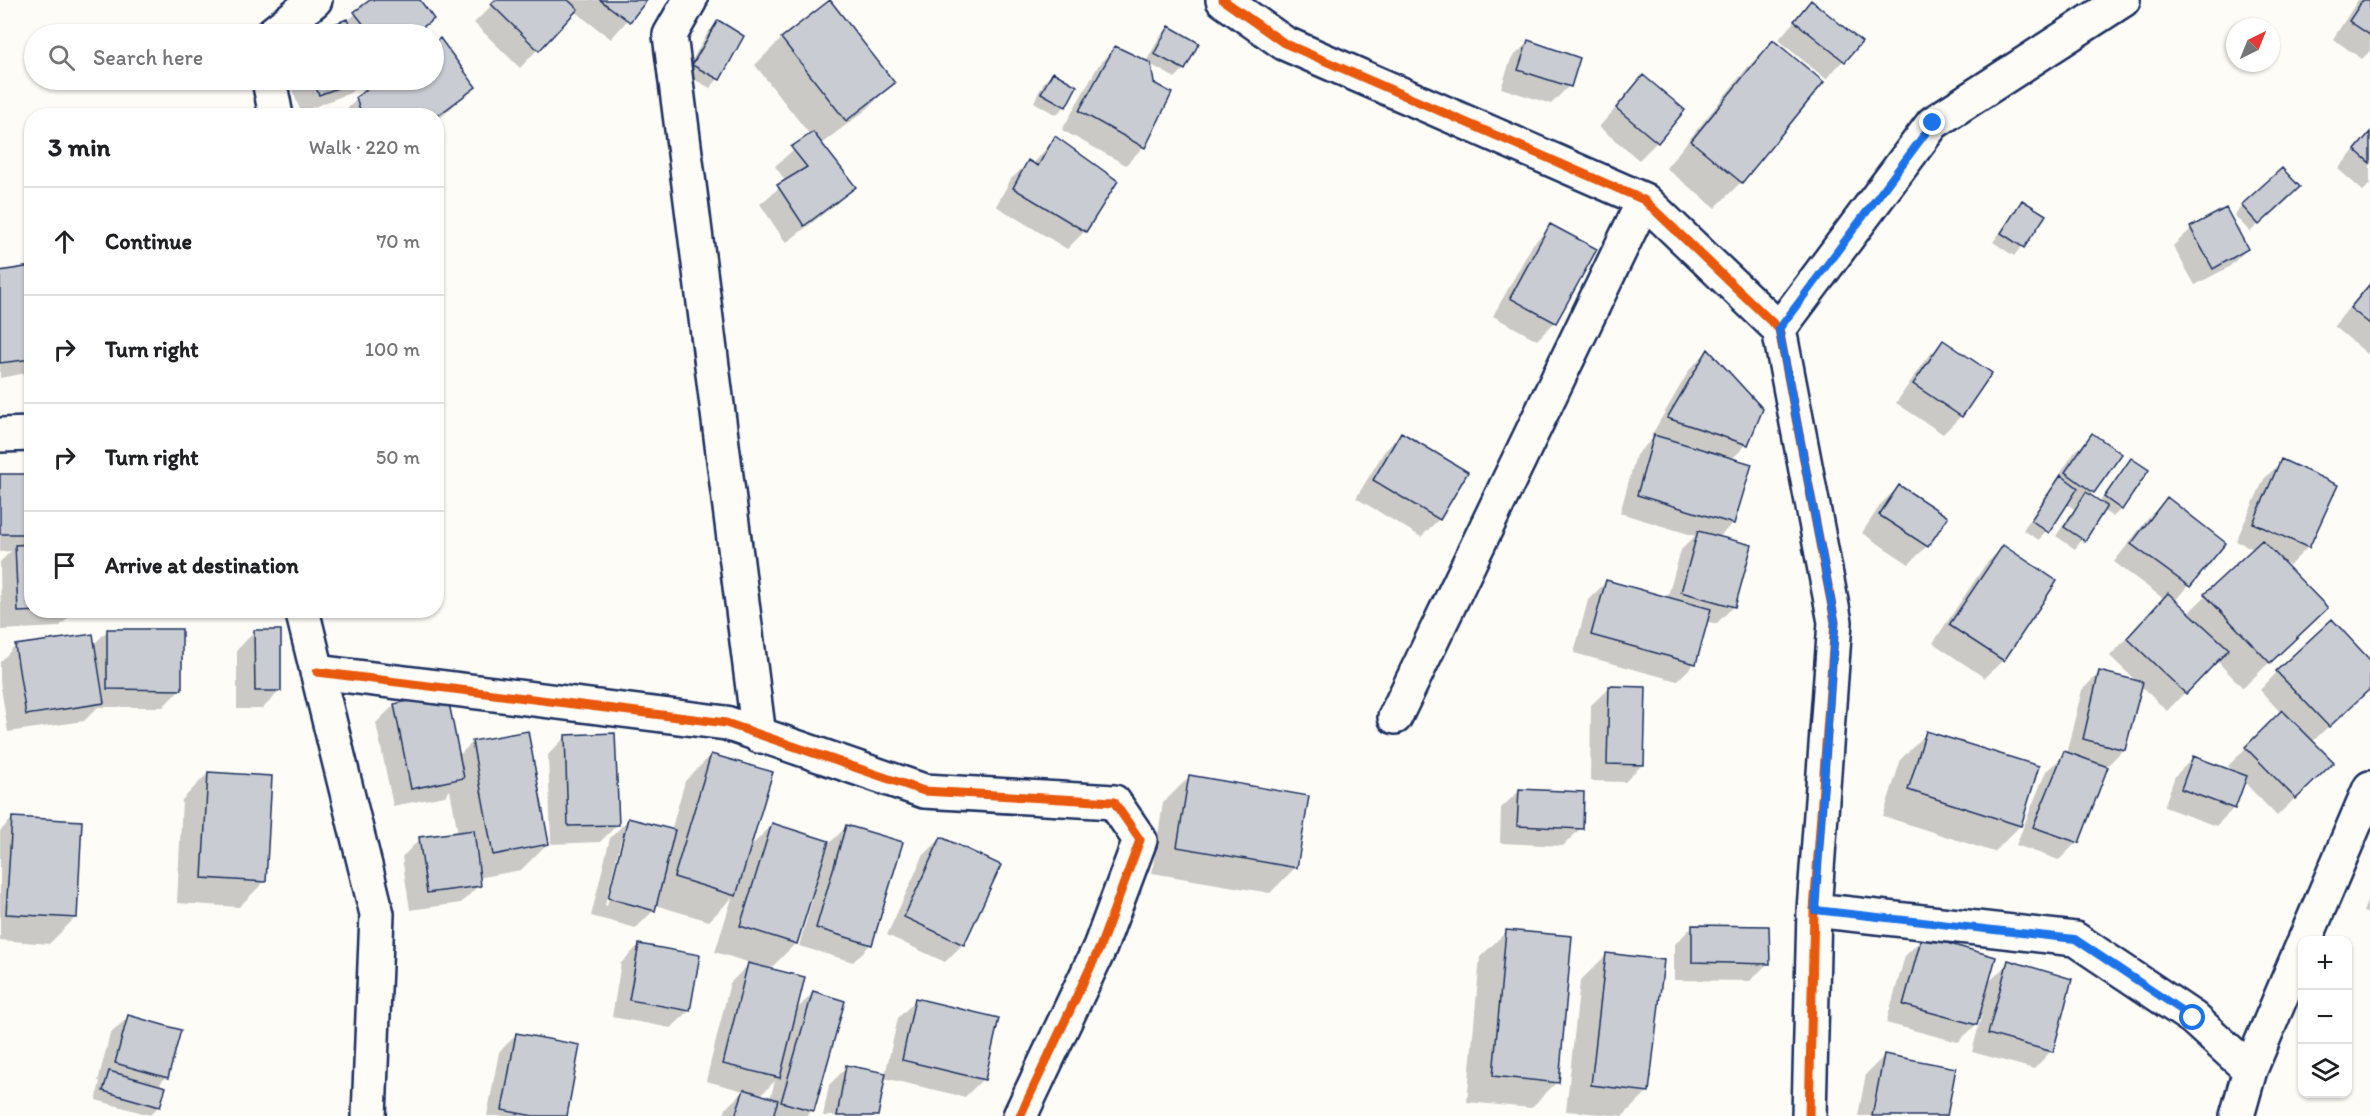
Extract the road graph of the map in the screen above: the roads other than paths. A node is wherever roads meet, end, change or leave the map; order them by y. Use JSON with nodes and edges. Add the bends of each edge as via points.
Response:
{"nodes":[{"id":1,"x":315,"y":0,"type":"edge"},
{"id":2,"x":690,"y":0,"type":"edge"},
{"id":3,"x":1223,"y":0,"type":"edge"},
{"id":4,"x":2123,"y":0,"type":"edge"},
{"id":5,"x":285,"y":24,"type":"edge"},
{"id":6,"x":271,"y":90,"type":"edge"},
{"id":7,"x":274,"y":108,"type":"edge"},
{"id":8,"x":1644,"y":200,"type":"junction"},
{"id":9,"x":1779,"y":329,"type":"junction"},
{"id":10,"x":0,"y":435,"type":"edge"},
{"id":11,"x":24,"y":435,"type":"edge"},
{"id":12,"x":304,"y":618,"type":"edge"},
{"id":13,"x":317,"y":672,"type":"junction"},
{"id":14,"x":1395,"y":717,"type":"dead end"},
{"id":15,"x":759,"y":736,"type":"junction"},
{"id":16,"x":2370,"y":788,"type":"edge"},
{"id":17,"x":1815,"y":910,"type":"junction"},
{"id":18,"x":2307,"y":936,"type":"edge"},
{"id":19,"x":2298,"y":956,"type":"edge"},
{"id":20,"x":2250,"y":1070,"type":"junction"},
{"id":21,"x":369,"y":1116,"type":"edge"},
{"id":22,"x":1020,"y":1116,"type":"edge"},
{"id":23,"x":1809,"y":1116,"type":"edge"},
{"id":24,"x":2237,"y":1116,"type":"edge"}],
"edges":[{"from":1,"to":5,"type":"street"},
{"from":2,"to":15,"type":"street","via":[[670,35]]},
{"from":3,"to":8,"type":"street","via":[[1284,43]]},
{"from":4,"to":9,"type":"street","via":[[1933,123]]},
{"from":6,"to":7,"type":"street"},
{"from":8,"to":9,"type":"street"},
{"from":8,"to":14,"type":"street"},
{"from":9,"to":17,"type":"street","via":[[1835,622]]},
{"from":10,"to":11,"type":"street"},
{"from":12,"to":13,"type":"street"},
{"from":13,"to":15,"type":"street","via":[[726,723]]},
{"from":13,"to":21,"type":"street","via":[[377,914]]},
{"from":15,"to":22,"type":"street","via":[[924,791],[1114,802],[1140,840],[1100,947]]},
{"from":16,"to":18,"type":"street"},
{"from":17,"to":20,"type":"street","via":[[2075,939],[2193,1018]]},
{"from":17,"to":23,"type":"street"},
{"from":19,"to":20,"type":"street"},
{"from":20,"to":24,"type":"street"}]}
